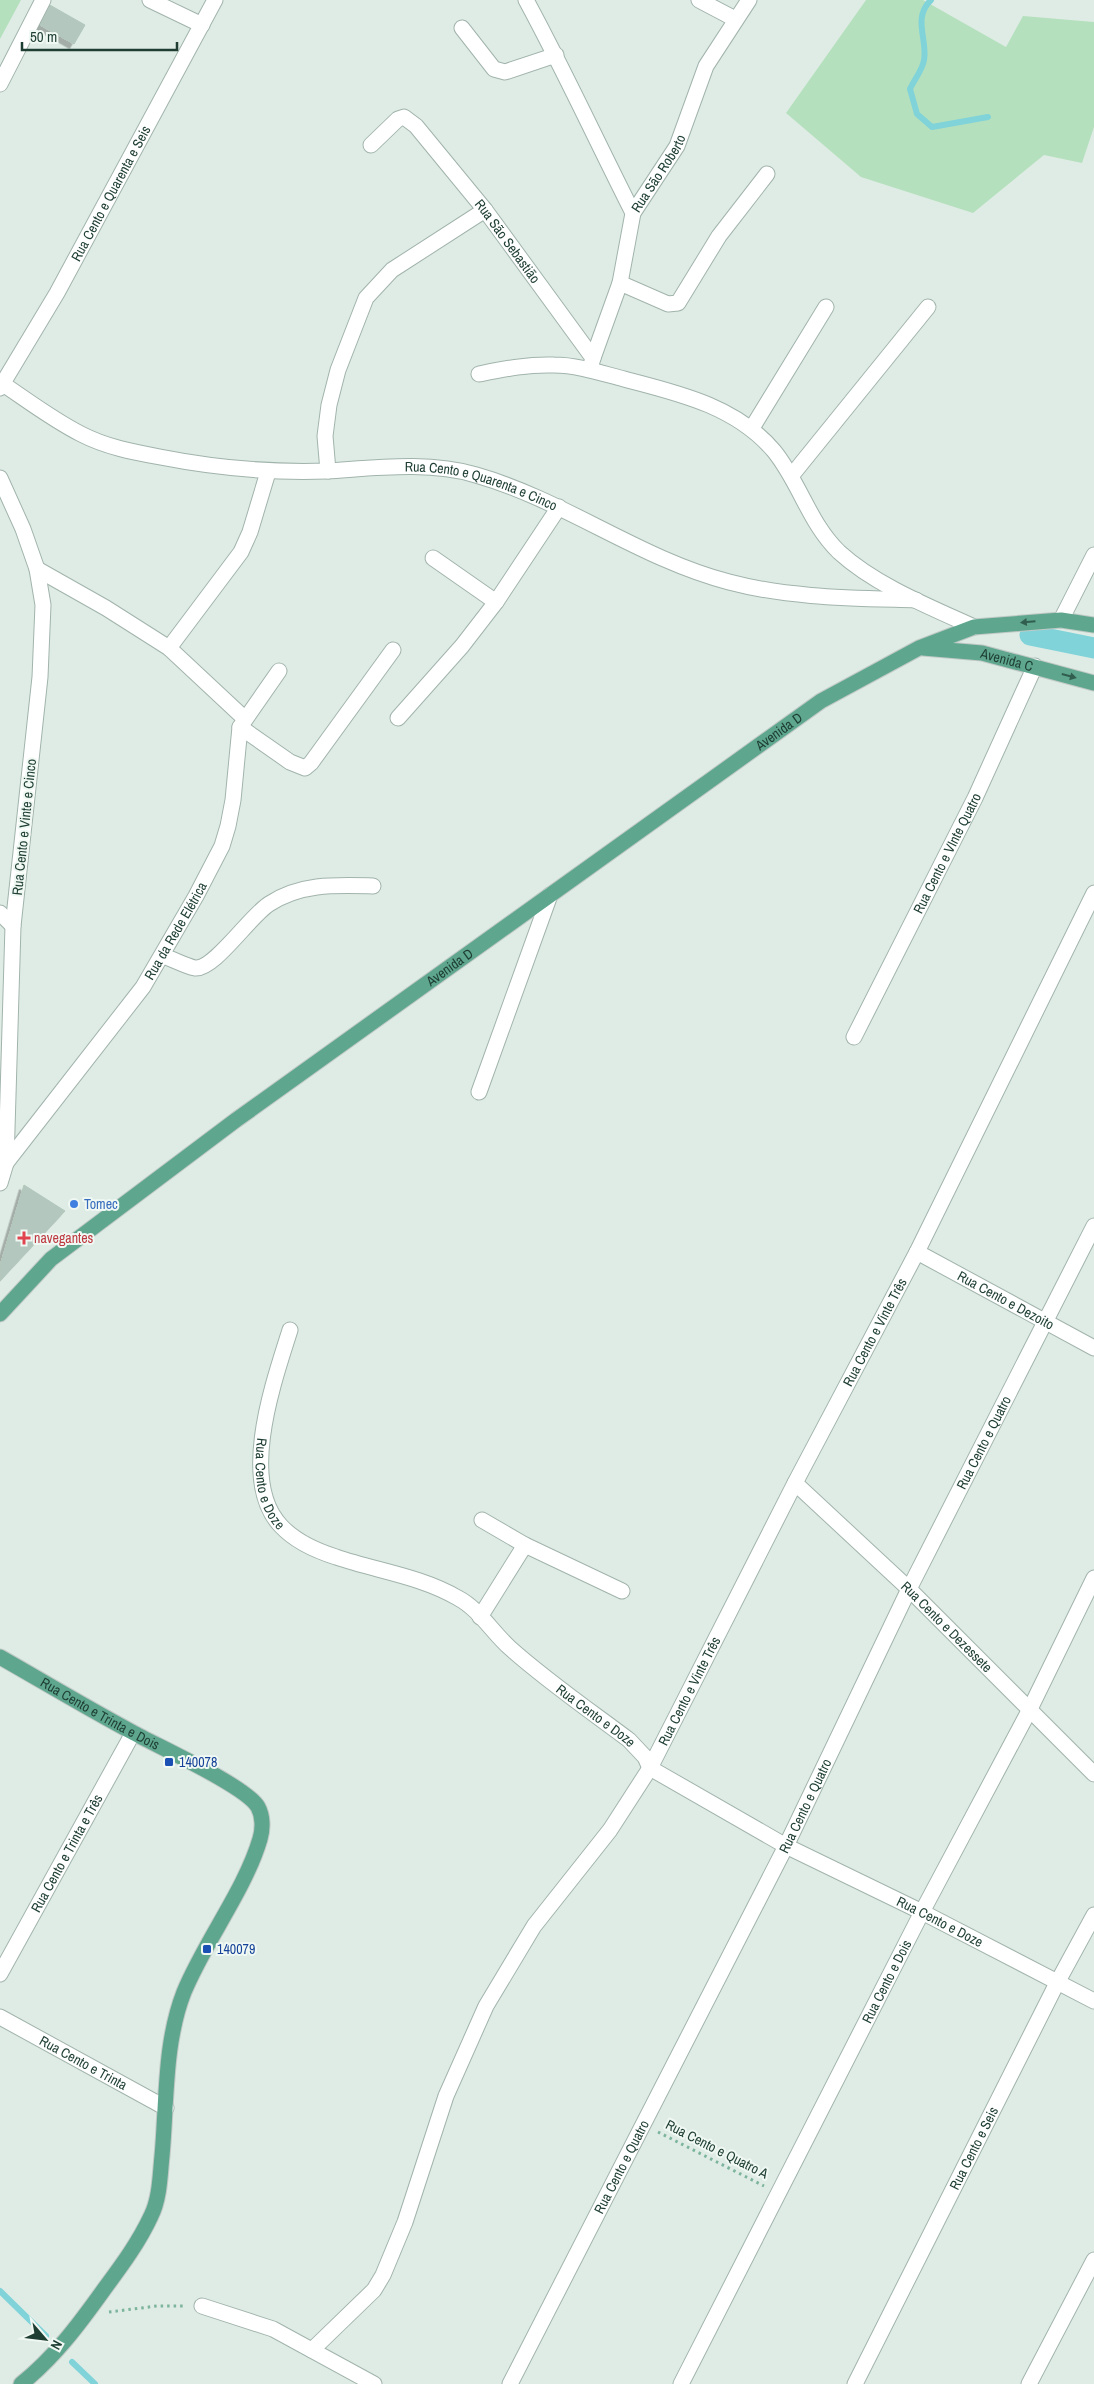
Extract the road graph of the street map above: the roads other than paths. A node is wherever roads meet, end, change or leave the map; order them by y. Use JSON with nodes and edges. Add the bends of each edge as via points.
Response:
{"nodes":[{"id":1,"x":43,"y":0,"type":"edge"},
{"id":2,"x":150,"y":0,"type":"edge"},
{"id":3,"x":215,"y":0,"type":"edge"},
{"id":4,"x":526,"y":0,"type":"edge"},
{"id":5,"x":699,"y":0,"type":"edge"},
{"id":6,"x":749,"y":0,"type":"edge"},
{"id":7,"x":735,"y":19,"type":"junction"},
{"id":8,"x":202,"y":25,"type":"junction"},
{"id":9,"x":462,"y":28,"type":"dead end"},
{"id":10,"x":556,"y":55,"type":"junction"},
{"id":11,"x":4,"y":67,"type":"edge"},
{"id":12,"x":0,"y":84,"type":"edge"},
{"id":13,"x":371,"y":145,"type":"dead end"},
{"id":14,"x":767,"y":174,"type":"dead end"},
{"id":15,"x":485,"y":210,"type":"junction"},
{"id":16,"x":633,"y":213,"type":"junction"},
{"id":17,"x":620,"y":283,"type":"junction"},
{"id":18,"x":826,"y":307,"type":"dead end"},
{"id":19,"x":928,"y":307,"type":"dead end"},
{"id":20,"x":591,"y":364,"type":"junction"},
{"id":21,"x":479,"y":374,"type":"dead end"},
{"id":22,"x":1,"y":385,"type":"edge"},
{"id":23,"x":752,"y":428,"type":"junction"},
{"id":24,"x":328,"y":470,"type":"junction"},
{"id":25,"x":268,"y":472,"type":"junction"},
{"id":26,"x":792,"y":474,"type":"junction"},
{"id":27,"x":0,"y":478,"type":"edge"},
{"id":28,"x":559,"y":507,"type":"junction"},
{"id":29,"x":1094,"y":556,"type":"edge"},
{"id":30,"x":433,"y":558,"type":"dead end"},
{"id":31,"x":37,"y":569,"type":"junction"},
{"id":32,"x":916,"y":600,"type":"junction"},
{"id":33,"x":496,"y":602,"type":"junction"},
{"id":34,"x":1062,"y":620,"type":"junction"},
{"id":35,"x":1094,"y":625,"type":"edge"},
{"id":36,"x":974,"y":627,"type":"junction"},
{"id":37,"x":170,"y":648,"type":"junction"},
{"id":38,"x":919,"y":648,"type":"junction"},
{"id":39,"x":393,"y":650,"type":"dead end"},
{"id":40,"x":1035,"y":666,"type":"junction"},
{"id":41,"x":279,"y":671,"type":"dead end"},
{"id":42,"x":1094,"y":682,"type":"edge"},
{"id":43,"x":398,"y":718,"type":"dead end"},
{"id":44,"x":242,"y":723,"type":"junction"},
{"id":45,"x":373,"y":886,"type":"dead end"},
{"id":46,"x":1094,"y":893,"type":"edge"},
{"id":47,"x":550,"y":895,"type":"junction"},
{"id":48,"x":0,"y":913,"type":"edge"},
{"id":49,"x":13,"y":926,"type":"junction"},
{"id":50,"x":163,"y":956,"type":"junction"},
{"id":51,"x":5,"y":994,"type":"edge"},
{"id":52,"x":854,"y":1037,"type":"dead end"},
{"id":53,"x":479,"y":1092,"type":"dead end"},
{"id":54,"x":6,"y":1163,"type":"junction"},
{"id":55,"x":0,"y":1184,"type":"edge"},
{"id":56,"x":1094,"y":1226,"type":"edge"},
{"id":57,"x":918,"y":1252,"type":"junction"},
{"id":58,"x":0,"y":1314,"type":"edge"},
{"id":59,"x":1046,"y":1320,"type":"junction"},
{"id":60,"x":290,"y":1330,"type":"dead end"},
{"id":61,"x":1094,"y":1348,"type":"edge"},
{"id":62,"x":795,"y":1483,"type":"junction"},
{"id":63,"x":482,"y":1520,"type":"dead end"},
{"id":64,"x":525,"y":1545,"type":"junction"},
{"id":65,"x":1094,"y":1578,"type":"edge"},
{"id":66,"x":909,"y":1589,"type":"junction"},
{"id":67,"x":622,"y":1591,"type":"dead end"},
{"id":68,"x":480,"y":1617,"type":"junction"},
{"id":69,"x":0,"y":1656,"type":"edge"},
{"id":70,"x":1030,"y":1712,"type":"junction"},
{"id":71,"x":133,"y":1733,"type":"junction"},
{"id":72,"x":650,"y":1768,"type":"junction"},
{"id":73,"x":1094,"y":1774,"type":"edge"},
{"id":74,"x":786,"y":1846,"type":"junction"},
{"id":75,"x":922,"y":1912,"type":"junction"},
{"id":76,"x":1094,"y":1915,"type":"edge"},
{"id":77,"x":0,"y":1974,"type":"edge"},
{"id":78,"x":1057,"y":1983,"type":"junction"},
{"id":79,"x":1094,"y":2001,"type":"edge"},
{"id":80,"x":0,"y":2017,"type":"edge"},
{"id":81,"x":166,"y":2108,"type":"junction"},
{"id":82,"x":1094,"y":2260,"type":"edge"},
{"id":83,"x":202,"y":2306,"type":"road end"},
{"id":84,"x":312,"y":2350,"type":"junction"},
{"id":85,"x":21,"y":2384,"type":"edge"},
{"id":86,"x":374,"y":2384,"type":"edge"},
{"id":87,"x":510,"y":2384,"type":"edge"},
{"id":88,"x":681,"y":2384,"type":"edge"},
{"id":89,"x":855,"y":2384,"type":"edge"},
{"id":90,"x":1029,"y":2384,"type":"edge"}],
"edges":[{"from":1,"to":11,"type":"street"},
{"from":2,"to":8,"type":"street"},
{"from":3,"to":8,"type":"street","name":"Rua Cento e Quarenta e Seis"},
{"from":4,"to":10,"type":"street"},
{"from":5,"to":7,"type":"street"},
{"from":6,"to":7,"type":"street","name":"Rua São Roberto"},
{"from":7,"to":16,"type":"street","name":"Rua São Roberto","via":[[706,66],[677,146]]},
{"from":8,"to":22,"type":"street","name":"Rua Cento e Quarenta e Seis","via":[[57,293]]},
{"from":9,"to":10,"type":"street","via":[[494,69],[500,71]]},
{"from":10,"to":16,"type":"street"},
{"from":11,"to":12,"type":"street"},
{"from":13,"to":15,"type":"street","name":"Rua São Sebastião","via":[[404,117],[416,126]]},
{"from":14,"to":17,"type":"street","via":[[719,236],[678,303],[668,304]]},
{"from":15,"to":20,"type":"street","name":"Rua São Sebastião"},
{"from":15,"to":24,"type":"street","via":[[392,270],[366,298],[338,370],[329,405],[325,436]]},
{"from":16,"to":17,"type":"street","name":"Rua São Roberto"},
{"from":17,"to":20,"type":"street","name":"Rua São Roberto"},
{"from":18,"to":23,"type":"street"},
{"from":19,"to":26,"type":"street"},
{"from":20,"to":21,"type":"street","via":[[519,367]]},
{"from":20,"to":23,"type":"street","via":[[688,396]]},
{"from":22,"to":25,"type":"street","name":"Rua Cento e Quarenta e Cinco","via":[[80,434],[125,450],[226,469]]},
{"from":23,"to":26,"type":"street"},
{"from":24,"to":25,"type":"street","name":"Rua Cento e Quarenta e Cinco"},
{"from":24,"to":28,"type":"street","name":"Rua Cento e Quarenta e Cinco","via":[[380,467],[475,474]]},
{"from":25,"to":37,"type":"street","via":[[241,552]]},
{"from":26,"to":32,"type":"street","via":[[820,532],[840,553],[865,572]]},
{"from":27,"to":31,"type":"street","name":"Rua Cento e Vinte e Cinco","via":[[24,529]]},
{"from":28,"to":32,"type":"street","name":"Rua Cento e Quarenta e Cinco","via":[[682,566],[728,582],[775,591]]},
{"from":28,"to":33,"type":"street"},
{"from":29,"to":34,"type":"street"},
{"from":30,"to":33,"type":"street"},
{"from":31,"to":37,"type":"street"},
{"from":31,"to":49,"type":"street","name":"Rua Cento e Vinte e Cinco","via":[[43,605],[40,676]]},
{"from":32,"to":36,"type":"street"},
{"from":33,"to":43,"type":"street"},
{"from":34,"to":35,"type":"main road","name":"Avenida D"},
{"from":34,"to":36,"type":"main road","name":"Avenida D","one_way":true},
{"from":36,"to":38,"type":"main road","name":"Avenida D"},
{"from":37,"to":44,"type":"street"},
{"from":38,"to":40,"type":"main road","name":"Avenida C","via":[[982,653]]},
{"from":38,"to":47,"type":"main road","name":"Avenida D","via":[[821,701]]},
{"from":39,"to":44,"type":"street","via":[[305,768],[290,762]]},
{"from":40,"to":42,"type":"main road","name":"Avenida C","one_way":true},
{"from":40,"to":52,"type":"street","name":"Rua Cento e VInte Quatro","via":[[975,798]]},
{"from":41,"to":44,"type":"street"},
{"from":44,"to":50,"type":"street","name":"Rua da Rede Elétrica","via":[[233,800],[222,846]]},
{"from":45,"to":50,"type":"street","via":[[317,886],[283,896],[250,919],[208,965],[196,968]]},
{"from":46,"to":57,"type":"street","name":"Rua Cento e Vinte Três"},
{"from":47,"to":53,"type":"street"},
{"from":47,"to":58,"type":"main road","name":"Avenida D","via":[[236,1120],[51,1259]]},
{"from":48,"to":49,"type":"street"},
{"from":49,"to":51,"type":"street","name":"Rua Cento e Vinte e Cinco"},
{"from":50,"to":54,"type":"street","name":"Rua da Rede Elétrica","via":[[143,987]]},
{"from":51,"to":54,"type":"street","name":"Rua Cento e Vinte e Cinco"},
{"from":54,"to":55,"type":"street","name":"Rua Cento e Vinte e Cinco"},
{"from":56,"to":59,"type":"street","name":"Rua Cento e Quatro"},
{"from":57,"to":59,"type":"street","name":"Rua Cento e Dezoito"},
{"from":57,"to":62,"type":"street","name":"Rua Cento e Vinte Três"},
{"from":59,"to":61,"type":"street","name":"Rua Cento e Dezoito"},
{"from":59,"to":66,"type":"street","name":"Rua Cento e Quatro"},
{"from":60,"to":68,"type":"street","name":"Rua Cento e Doze","via":[[273,1383],[262,1456],[262,1482],[268,1507],[279,1525],[292,1537],[336,1557],[410,1577],[457,1597]]},
{"from":62,"to":66,"type":"street","name":"Rua Cento e Dezessete"},
{"from":62,"to":72,"type":"street","name":"Rua Cento e Vinte Três"},
{"from":63,"to":64,"type":"street"},
{"from":64,"to":67,"type":"street"},
{"from":64,"to":68,"type":"street"},
{"from":65,"to":70,"type":"street","name":"Rua Cento e Dois"},
{"from":66,"to":70,"type":"street","name":"Rua Cento e Dezessete"},
{"from":66,"to":74,"type":"street","name":"Rua Cento e Quatro"},
{"from":68,"to":72,"type":"street","name":"Rua Cento e Doze","via":[[509,1647],[629,1740],[645,1757]]},
{"from":69,"to":71,"type":"main road","name":"Rua Cento e Trinta e Dois"},
{"from":70,"to":73,"type":"street","name":"Rua Cento e Dezessete"},
{"from":70,"to":75,"type":"street","name":"Rua Cento e Dois"},
{"from":71,"to":77,"type":"street","name":"Rua Cento e Trinta e Três"},
{"from":71,"to":81,"type":"main road","name":"Rua Cento e Trinta e Dois","via":[[199,1766],[247,1796],[257,1805],[262,1818],[261,1837],[249,1867],[190,1978],[176,2013],[168,2062]]},
{"from":72,"to":74,"type":"street","name":"Rua Cento e Doze"},
{"from":72,"to":84,"type":"street","name":"Rua Cento e Vinte Três","via":[[610,1830],[534,1926],[486,2006],[446,2096],[405,2222],[383,2275],[374,2290]]},
{"from":74,"to":75,"type":"street","name":"Rua Cento e Doze"},
{"from":74,"to":87,"type":"street","name":"Rua Cento e Quatro"},
{"from":75,"to":78,"type":"street","name":"Rua Cento e Doze"},
{"from":75,"to":88,"type":"street","name":"Rua Cento e Dois"},
{"from":76,"to":78,"type":"street","name":"Rua Cento e Seis"},
{"from":78,"to":79,"type":"street","name":"Rua Cento e Doze"},
{"from":78,"to":89,"type":"street","name":"Rua Cento e Seis"},
{"from":80,"to":81,"type":"street","name":"Rua Cento e Trinta"},
{"from":81,"to":85,"type":"main road","name":"Rua Cento e Trinta e Dois","via":[[158,2192],[152,2214],[129,2255],[86,2315],[46,2365]]},
{"from":82,"to":90,"type":"street"},
{"from":83,"to":84,"type":"street","via":[[273,2329]]},
{"from":84,"to":86,"type":"street"}]}
